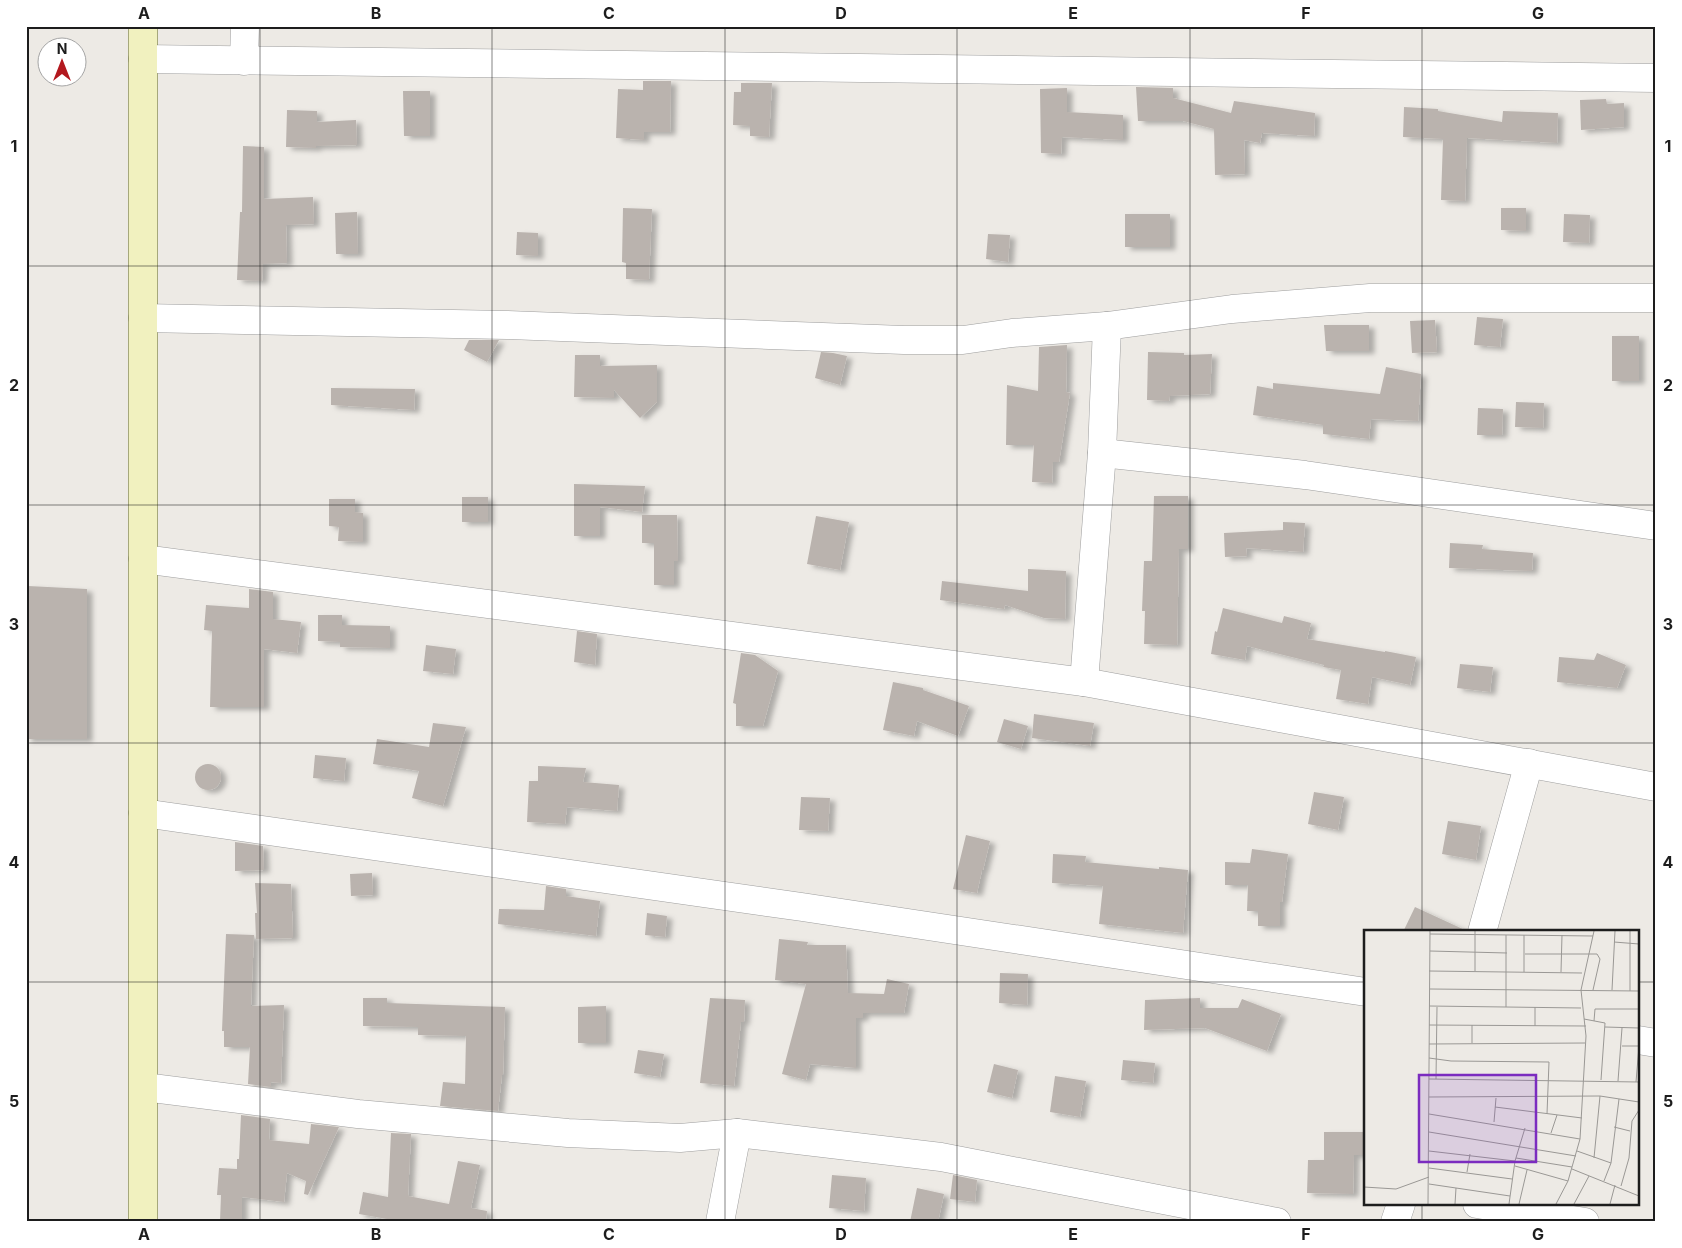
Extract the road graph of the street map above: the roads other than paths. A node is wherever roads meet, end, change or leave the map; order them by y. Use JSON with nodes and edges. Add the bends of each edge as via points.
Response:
{"nodes":[{"id":1,"x":143,"y":26,"type":"edge"},
{"id":2,"x":245,"y":26,"type":"edge"},
{"id":3,"x":143,"y":59,"type":"junction"},
{"id":4,"x":244,"y":61,"type":"junction"},
{"id":5,"x":1656,"y":78,"type":"edge"},
{"id":6,"x":1656,"y":298,"type":"edge"},
{"id":7,"x":143,"y":318,"type":"junction"},
{"id":8,"x":1107,"y":326,"type":"junction"},
{"id":9,"x":1102,"y":454,"type":"junction"},
{"id":10,"x":1656,"y":526,"type":"edge"},
{"id":11,"x":143,"y":559,"type":"junction"},
{"id":12,"x":1084,"y":682,"type":"junction"},
{"id":13,"x":1529,"y":763,"type":"junction"},
{"id":14,"x":1656,"y":787,"type":"edge"},
{"id":15,"x":143,"y":813,"type":"junction"},
{"id":16,"x":1483,"y":930,"type":"edge"},
{"id":17,"x":1364,"y":992,"type":"edge"},
{"id":18,"x":1640,"y":1040,"type":"edge"},
{"id":19,"x":1656,"y":1043,"type":"edge"},
{"id":20,"x":144,"y":1087,"type":"junction"},
{"id":21,"x":737,"y":1132,"type":"junction"},
{"id":22,"x":1400,"y":1206,"type":"edge"},
{"id":23,"x":1489,"y":1206,"type":"edge"},
{"id":24,"x":143,"y":1222,"type":"edge"},
{"id":25,"x":720,"y":1222,"type":"edge"},
{"id":26,"x":1277,"y":1222,"type":"edge"},
{"id":27,"x":1395,"y":1222,"type":"edge"},
{"id":28,"x":1584,"y":1222,"type":"edge"}],
"edges":[{"from":1,"to":3,"type":"main road"},
{"from":2,"to":4,"type":"street"},
{"from":3,"to":4,"type":"street"},
{"from":3,"to":7,"type":"main road"},
{"from":4,"to":5,"type":"street"},
{"from":6,"to":8,"type":"street","via":[[1370,298],[1232,309]]},
{"from":7,"to":8,"type":"street","via":[[507,325],[904,340],[963,340]]},
{"from":7,"to":11,"type":"main road"},
{"from":8,"to":9,"type":"street"},
{"from":9,"to":10,"type":"street","via":[[1305,475]]},
{"from":9,"to":12,"type":"street"},
{"from":11,"to":12,"type":"street"},
{"from":11,"to":15,"type":"main road"},
{"from":12,"to":13,"type":"street"},
{"from":13,"to":14,"type":"street"},
{"from":13,"to":16,"type":"street"},
{"from":15,"to":17,"type":"street"},
{"from":15,"to":20,"type":"main road"},
{"from":18,"to":19,"type":"street"},
{"from":20,"to":21,"type":"street","via":[[358,1114],[568,1133],[680,1138]]},
{"from":20,"to":24,"type":"main road"},
{"from":21,"to":25,"type":"street"},
{"from":21,"to":26,"type":"street","via":[[942,1157]]},
{"from":22,"to":27,"type":"street"},
{"from":23,"to":28,"type":"street"}]}
